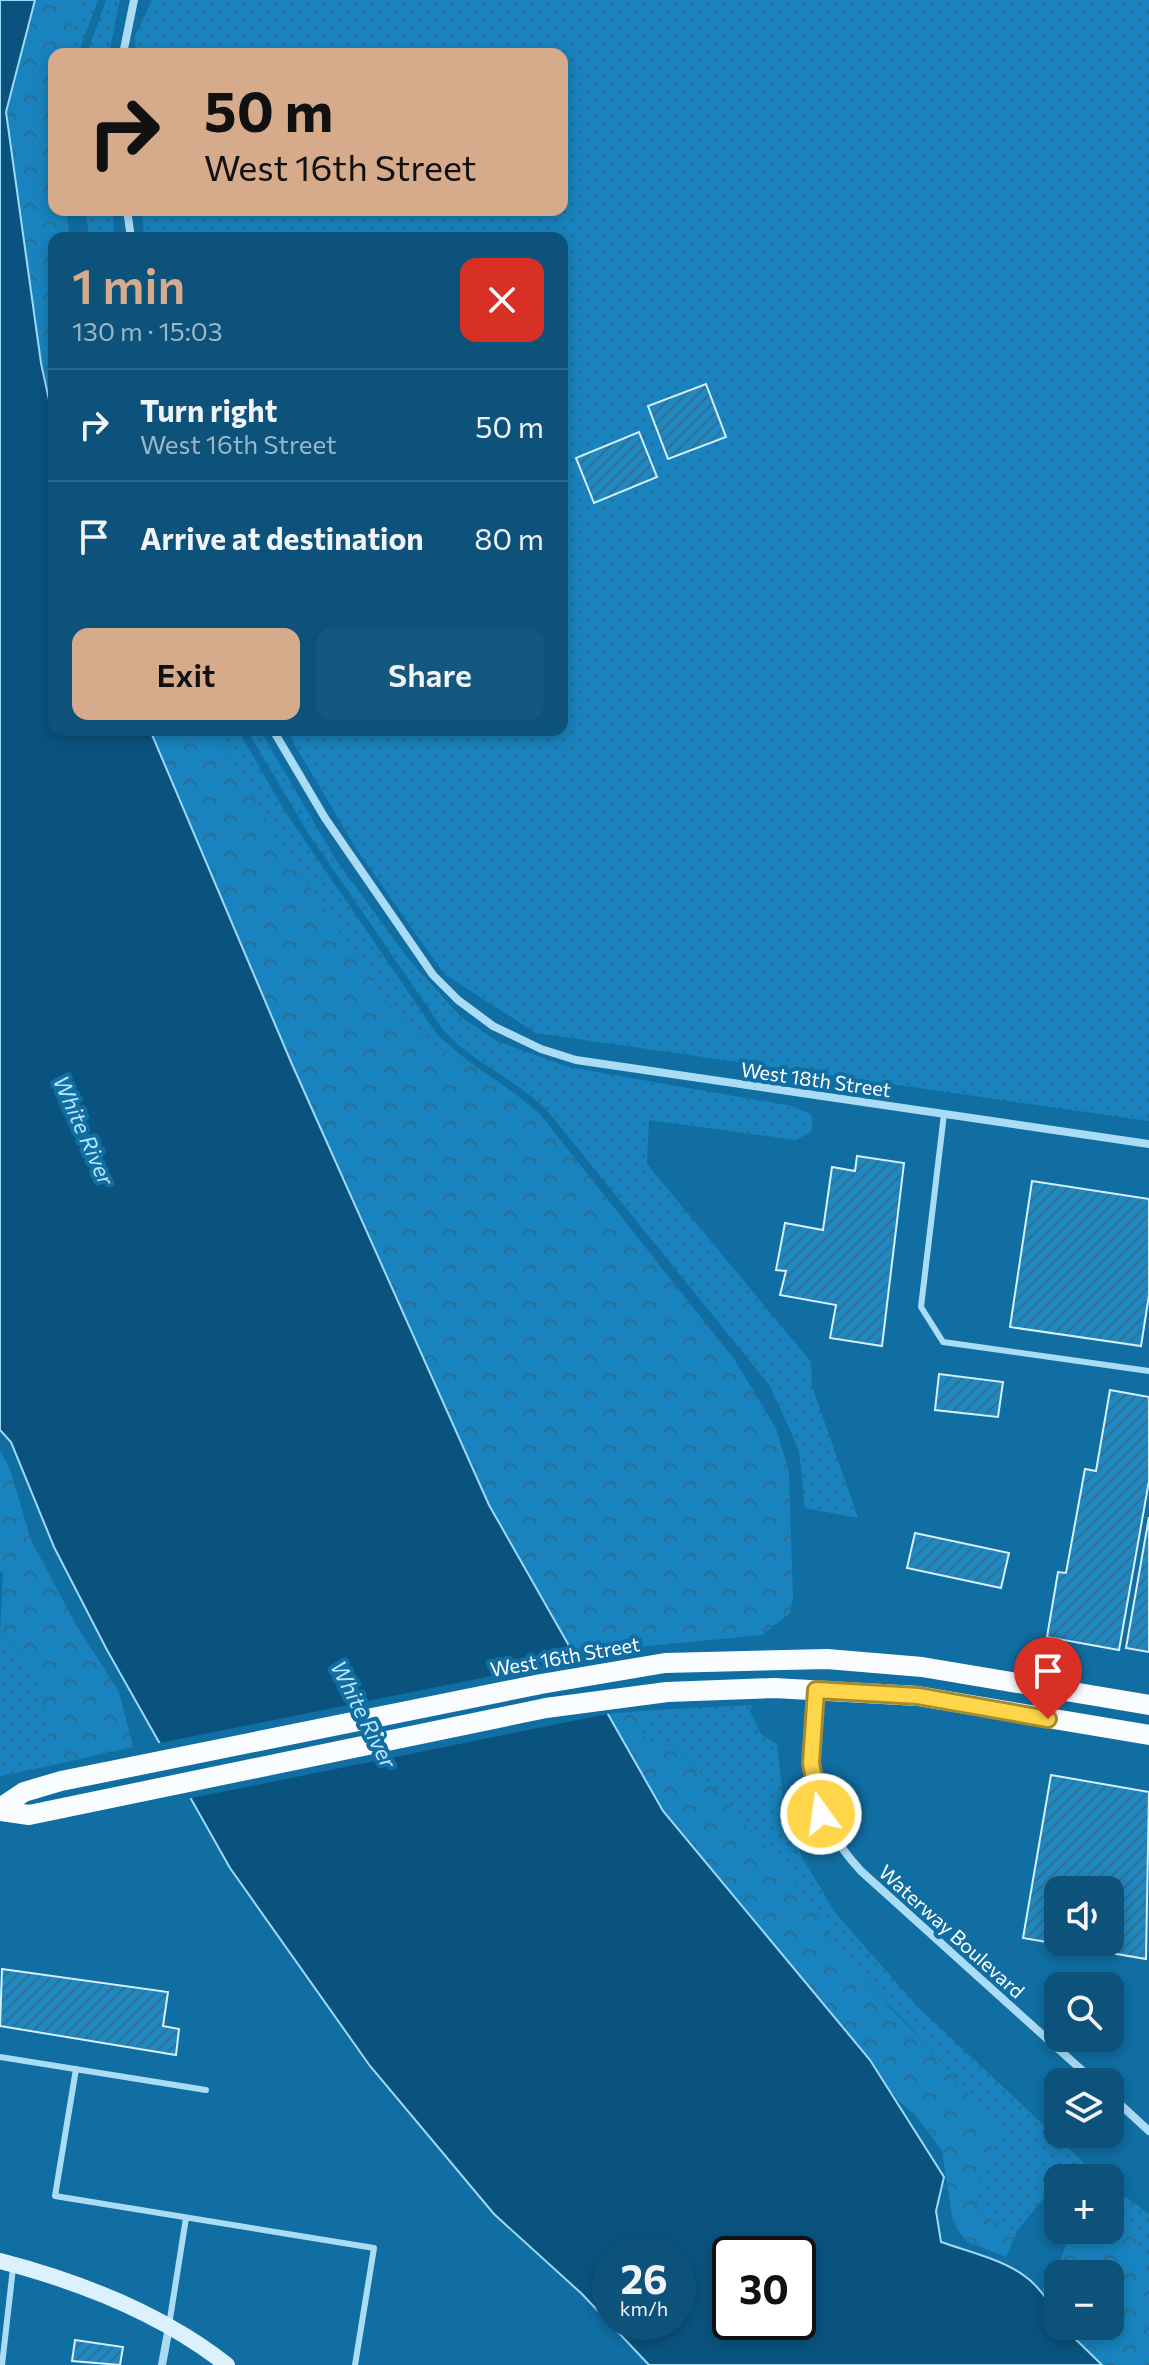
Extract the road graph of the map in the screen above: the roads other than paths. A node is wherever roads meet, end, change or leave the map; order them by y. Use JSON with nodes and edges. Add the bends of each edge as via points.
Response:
{"nodes":[{"id":1,"x":134,"y":0,"type":"edge"},
{"id":2,"x":124,"y":48,"type":"edge"},
{"id":3,"x":277,"y":736,"type":"edge"},
{"id":4,"x":944,"y":1114,"type":"junction"},
{"id":5,"x":1149,"y":1144,"type":"edge"},
{"id":6,"x":1149,"y":1371,"type":"edge"},
{"id":7,"x":816,"y":1690,"type":"junction"},
{"id":8,"x":1149,"y":1705,"type":"edge"},
{"id":9,"x":1149,"y":1735,"type":"edge"},
{"id":10,"x":0,"y":1810,"type":"edge"},
{"id":11,"x":0,"y":2057,"type":"edge"},
{"id":12,"x":1079,"y":2068,"type":"edge"},
{"id":13,"x":76,"y":2069,"type":"junction"},
{"id":14,"x":206,"y":2090,"type":"dead end"},
{"id":15,"x":1124,"y":2108,"type":"edge"},
{"id":16,"x":1149,"y":2131,"type":"edge"},
{"id":17,"x":186,"y":2218,"type":"junction"},
{"id":18,"x":7,"y":2263,"type":"edge"},
{"id":19,"x":169,"y":2325,"type":"junction"},
{"id":20,"x":2,"y":2365,"type":"edge"},
{"id":21,"x":162,"y":2365,"type":"edge"},
{"id":22,"x":227,"y":2365,"type":"edge"},
{"id":23,"x":355,"y":2365,"type":"edge"}],
"edges":[{"from":1,"to":2,"type":"street"},
{"from":3,"to":4,"type":"street","name":"West 18th Street","via":[[417,954],[445,988],[487,1021],[576,1060]]},
{"from":4,"to":5,"type":"street","name":"West 18th Street"},
{"from":4,"to":6,"type":"lane","via":[[921,1307],[943,1342]]},
{"from":7,"to":9,"type":"main road","name":"West 16th Street","via":[[918,1696]]},
{"from":7,"to":10,"type":"main road","name":"West 16th Street","via":[[667,1692],[546,1708],[29,1815]]},
{"from":7,"to":12,"type":"street","name":"Waterway Boulevard","via":[[812,1780],[821,1814],[838,1845]]},
{"from":8,"to":10,"type":"main road","name":"West 16th Street","via":[[891,1664],[775,1658],[665,1663],[61,1781],[24,1792]]},
{"from":11,"to":13,"type":"lane"},
{"from":13,"to":14,"type":"lane"},
{"from":13,"to":17,"type":"lane","via":[[55,2196]]},
{"from":15,"to":16,"type":"street"},
{"from":17,"to":19,"type":"lane"},
{"from":17,"to":23,"type":"lane","via":[[374,2248]]},
{"from":18,"to":19,"type":"main road","via":[[66,2280]]},
{"from":18,"to":20,"type":"lane"},
{"from":19,"to":21,"type":"street"},
{"from":19,"to":22,"type":"main road"}]}
